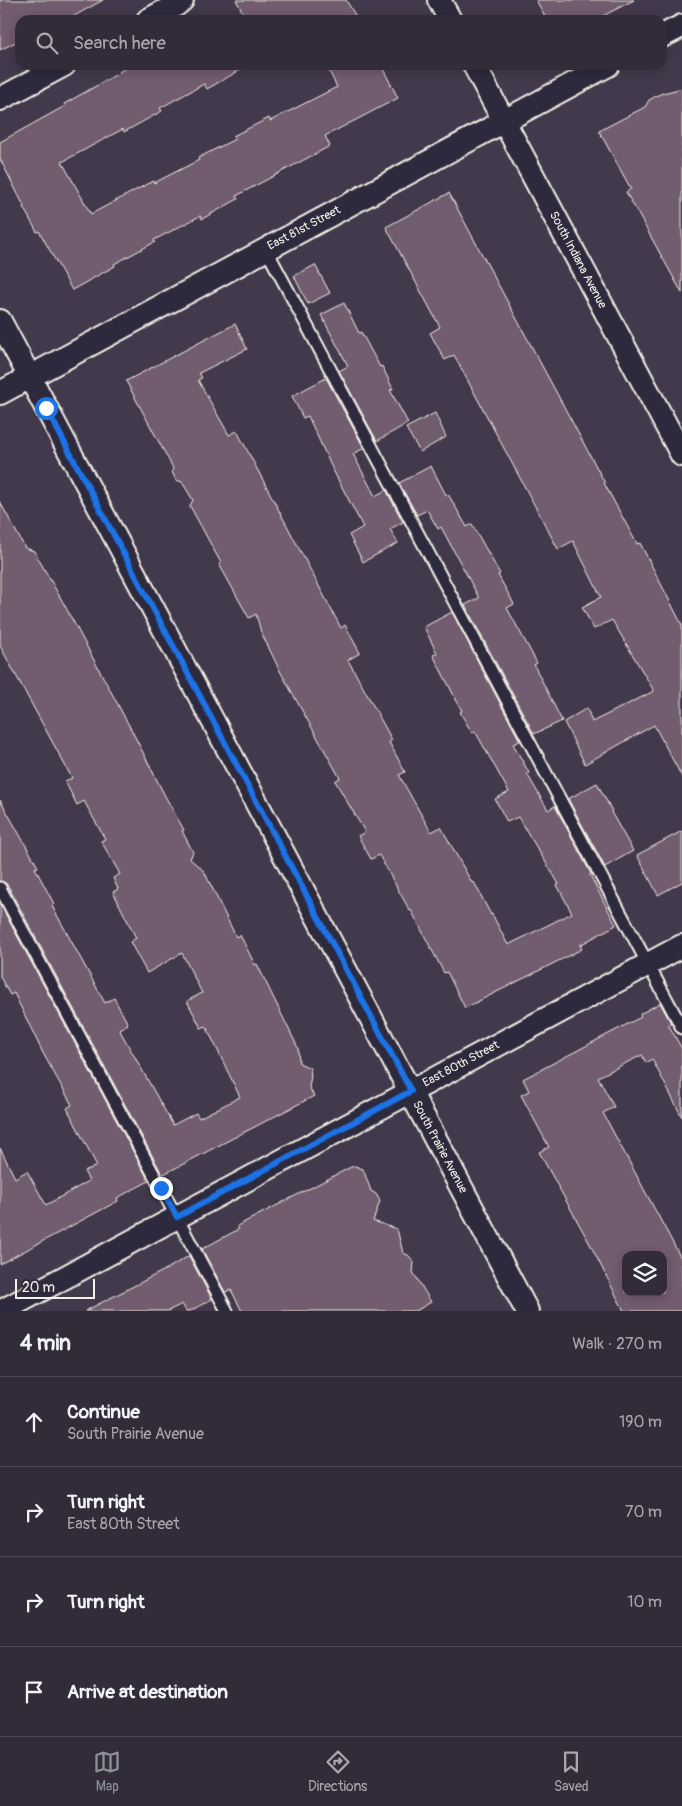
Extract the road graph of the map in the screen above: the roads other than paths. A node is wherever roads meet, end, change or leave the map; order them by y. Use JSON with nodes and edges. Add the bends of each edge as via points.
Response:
{"nodes":[{"id":1,"x":182,"y":0,"type":"edge"},
{"id":2,"x":439,"y":0,"type":"edge"},
{"id":3,"x":157,"y":15,"type":"edge"},
{"id":4,"x":447,"y":15,"type":"edge"},
{"id":5,"x":682,"y":26,"type":"edge"},
{"id":6,"x":667,"y":34,"type":"edge"},
{"id":7,"x":55,"y":70,"type":"edge"},
{"id":8,"x":477,"y":70,"type":"edge"},
{"id":9,"x":598,"y":70,"type":"edge"},
{"id":10,"x":0,"y":99,"type":"edge"},
{"id":11,"x":503,"y":120,"type":"junction"},
{"id":12,"x":266,"y":249,"type":"junction"},
{"id":13,"x":0,"y":321,"type":"edge"},
{"id":14,"x":30,"y":377,"type":"junction"},
{"id":15,"x":0,"y":393,"type":"edge"},
{"id":16,"x":682,"y":455,"type":"edge"},
{"id":17,"x":0,"y":888,"type":"edge"},
{"id":18,"x":682,"y":946,"type":"edge"},
{"id":19,"x":648,"y":964,"type":"junction"},
{"id":20,"x":682,"y":1028,"type":"edge"},
{"id":21,"x":411,"y":1091,"type":"junction"},
{"id":22,"x":177,"y":1217,"type":"junction"},
{"id":23,"x":2,"y":1311,"type":"edge"},
{"id":24,"x":227,"y":1311,"type":"edge"},
{"id":25,"x":527,"y":1311,"type":"edge"}],
"edges":[{"from":1,"to":3,"type":"street"},
{"from":2,"to":4,"type":"street"},
{"from":5,"to":6,"type":"street"},
{"from":7,"to":10,"type":"street"},
{"from":8,"to":11,"type":"street","name":"South Indiana Avenue"},
{"from":9,"to":11,"type":"street","name":"East 81st Street"},
{"from":11,"to":12,"type":"street","name":"East 81st Street"},
{"from":11,"to":16,"type":"street","name":"South Indiana Avenue"},
{"from":12,"to":14,"type":"street","name":"East 81st Street"},
{"from":12,"to":19,"type":"lane"},
{"from":13,"to":14,"type":"street","name":"South Prairie Avenue"},
{"from":14,"to":15,"type":"street","name":"East 81st Street"},
{"from":14,"to":21,"type":"street","name":"South Prairie Avenue"},
{"from":17,"to":22,"type":"lane"},
{"from":18,"to":19,"type":"street","name":"East 80th Street"},
{"from":19,"to":20,"type":"lane"},
{"from":19,"to":21,"type":"street","name":"East 80th Street"},
{"from":21,"to":22,"type":"street","name":"East 80th Street"},
{"from":21,"to":25,"type":"street","name":"South Prairie Avenue"},
{"from":22,"to":23,"type":"street","name":"East 80th Street"},
{"from":22,"to":24,"type":"lane"}]}
